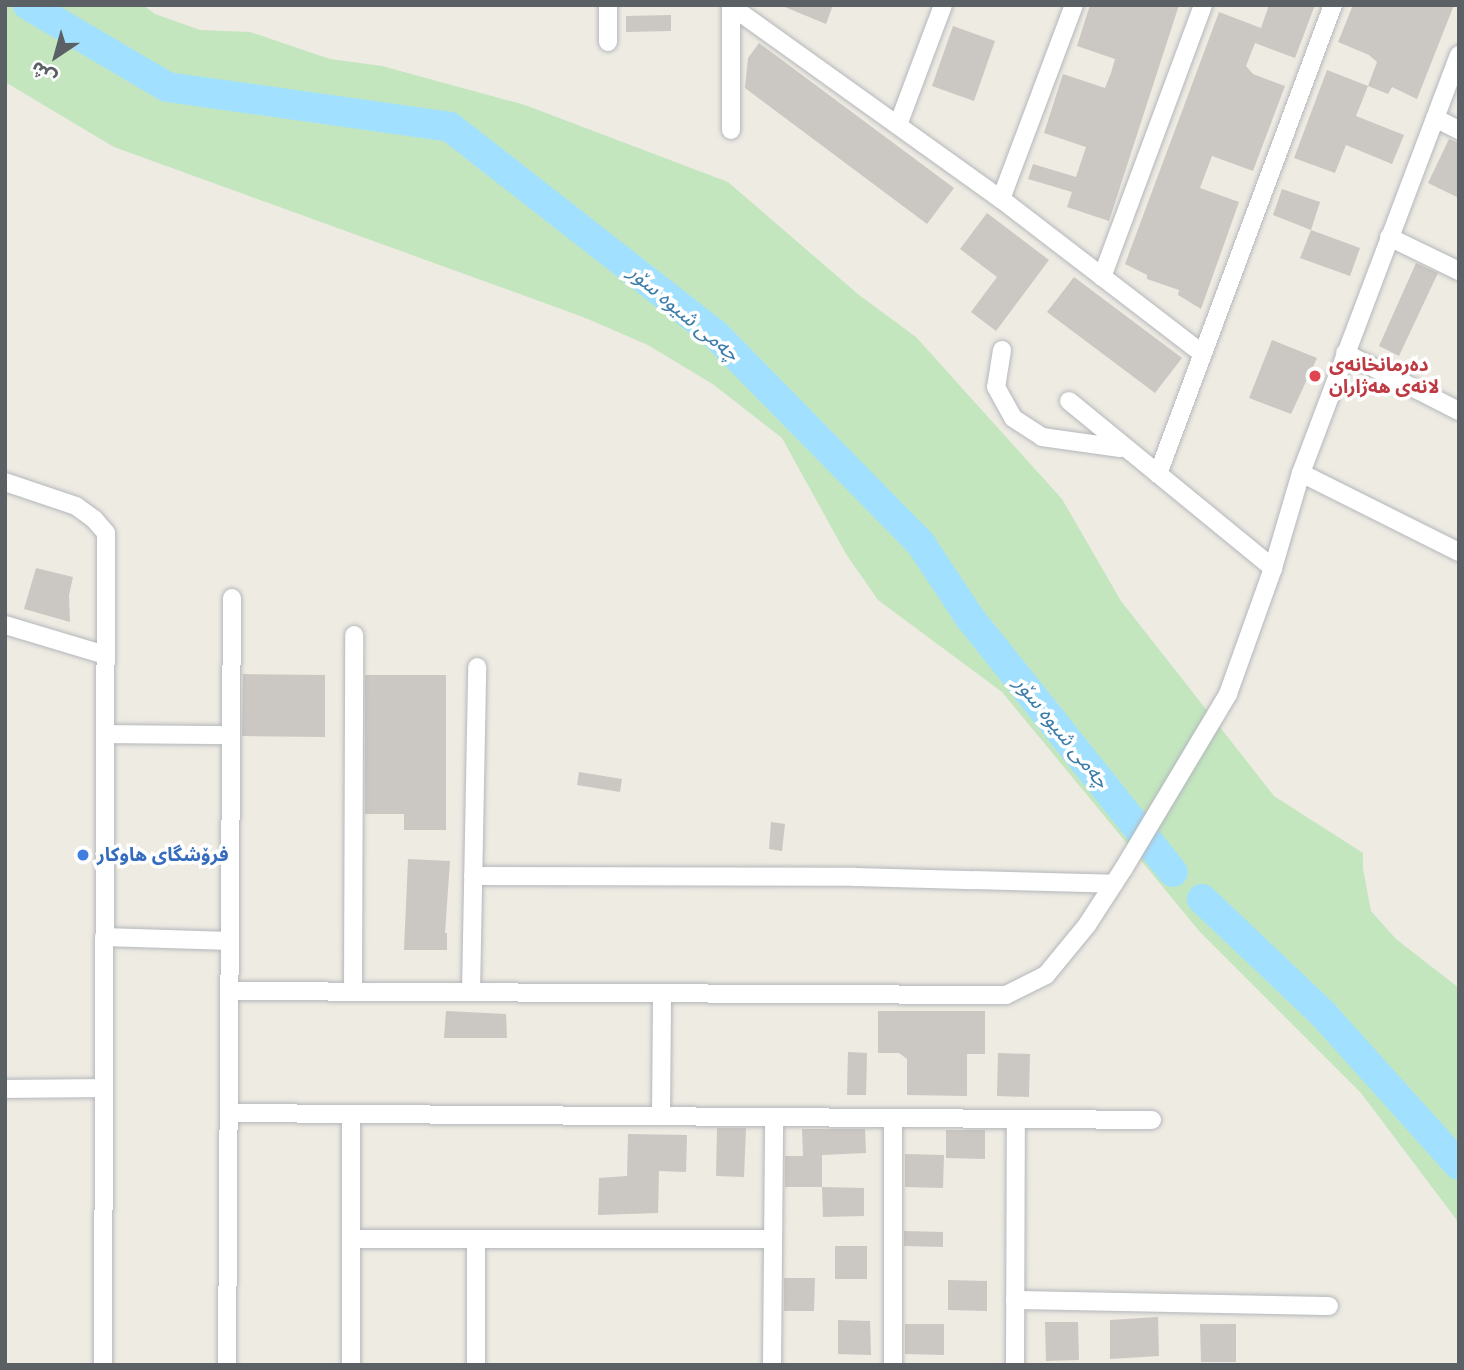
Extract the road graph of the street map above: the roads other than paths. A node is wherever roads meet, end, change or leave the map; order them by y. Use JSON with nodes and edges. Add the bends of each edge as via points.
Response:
{"nodes":[{"id":1,"x":608,"y":5,"type":"edge"},
{"id":2,"x":731,"y":5,"type":"edge"},
{"id":3,"x":943,"y":5,"type":"edge"},
{"id":4,"x":1074,"y":5,"type":"edge"},
{"id":5,"x":1203,"y":5,"type":"edge"},
{"id":6,"x":1333,"y":5,"type":"edge"},
{"id":7,"x":608,"y":42,"type":"dead end"},
{"id":8,"x":1459,"y":54,"type":"edge"},
{"id":9,"x":1434,"y":118,"type":"junction"},
{"id":10,"x":898,"y":125,"type":"junction"},
{"id":11,"x":731,"y":130,"type":"dead end"},
{"id":12,"x":1459,"y":131,"type":"edge"},
{"id":13,"x":1001,"y":199,"type":"junction"},
{"id":14,"x":1389,"y":237,"type":"junction"},
{"id":15,"x":1459,"y":271,"type":"edge"},
{"id":16,"x":1102,"y":277,"type":"junction"},
{"id":17,"x":1002,"y":350,"type":"dead end"},
{"id":18,"x":1202,"y":352,"type":"junction"},
{"id":19,"x":1345,"y":354,"type":"junction"},
{"id":20,"x":1069,"y":401,"type":"dead end"},
{"id":21,"x":1459,"y":411,"type":"edge"},
{"id":22,"x":1127,"y":450,"type":"junction"},
{"id":23,"x":1301,"y":473,"type":"junction"},
{"id":24,"x":1158,"y":474,"type":"junction"},
{"id":25,"x":5,"y":482,"type":"edge"},
{"id":26,"x":1459,"y":552,"type":"edge"},
{"id":27,"x":1273,"y":568,"type":"junction"},
{"id":28,"x":232,"y":598,"type":"dead end"},
{"id":29,"x":5,"y":625,"type":"edge"},
{"id":30,"x":354,"y":635,"type":"dead end"},
{"id":31,"x":105,"y":655,"type":"junction"},
{"id":32,"x":477,"y":667,"type":"dead end"},
{"id":33,"x":105,"y":734,"type":"junction"},
{"id":34,"x":231,"y":735,"type":"junction"},
{"id":35,"x":473,"y":876,"type":"junction"},
{"id":36,"x":1114,"y":884,"type":"junction"},
{"id":37,"x":104,"y":937,"type":"junction"},
{"id":38,"x":230,"y":941,"type":"junction"},
{"id":39,"x":230,"y":991,"type":"junction"},
{"id":40,"x":354,"y":992,"type":"junction"},
{"id":41,"x":471,"y":992,"type":"junction"},
{"id":42,"x":662,"y":993,"type":"junction"},
{"id":43,"x":5,"y":1088,"type":"edge"},
{"id":44,"x":103,"y":1088,"type":"junction"},
{"id":45,"x":229,"y":1114,"type":"junction"},
{"id":46,"x":351,"y":1114,"type":"junction"},
{"id":47,"x":662,"y":1116,"type":"junction"},
{"id":48,"x":774,"y":1117,"type":"junction"},
{"id":49,"x":893,"y":1118,"type":"junction"},
{"id":50,"x":1016,"y":1119,"type":"junction"},
{"id":51,"x":1152,"y":1120,"type":"dead end"},
{"id":52,"x":773,"y":1238,"type":"junction"},
{"id":53,"x":351,"y":1239,"type":"junction"},
{"id":54,"x":476,"y":1240,"type":"junction"},
{"id":55,"x":1015,"y":1300,"type":"junction"},
{"id":56,"x":1329,"y":1306,"type":"dead end"},
{"id":57,"x":103,"y":1365,"type":"edge"},
{"id":58,"x":227,"y":1365,"type":"edge"},
{"id":59,"x":351,"y":1365,"type":"edge"},
{"id":60,"x":476,"y":1365,"type":"edge"},
{"id":61,"x":772,"y":1365,"type":"edge"},
{"id":62,"x":893,"y":1365,"type":"edge"},
{"id":63,"x":1014,"y":1365,"type":"edge"}],
"edges":[{"from":1,"to":7,"type":"street"},
{"from":2,"to":10,"type":"street"},
{"from":2,"to":11,"type":"street"},
{"from":3,"to":10,"type":"street"},
{"from":4,"to":13,"type":"street"},
{"from":5,"to":16,"type":"street"},
{"from":6,"to":18,"type":"street"},
{"from":8,"to":9,"type":"street"},
{"from":9,"to":12,"type":"street"},
{"from":9,"to":14,"type":"street"},
{"from":10,"to":13,"type":"street"},
{"from":13,"to":16,"type":"street"},
{"from":14,"to":15,"type":"street"},
{"from":14,"to":19,"type":"street"},
{"from":16,"to":18,"type":"street"},
{"from":17,"to":22,"type":"street","via":[[996,387],[1013,418],[1042,437],[1105,443]]},
{"from":18,"to":24,"type":"street"},
{"from":19,"to":21,"type":"street"},
{"from":19,"to":23,"type":"street"},
{"from":20,"to":22,"type":"street"},
{"from":22,"to":24,"type":"street"},
{"from":23,"to":26,"type":"street"},
{"from":23,"to":27,"type":"street"},
{"from":24,"to":27,"type":"street"},
{"from":25,"to":31,"type":"street","via":[[76,506],[106,533]]},
{"from":27,"to":36,"type":"street","via":[[1228,694]]},
{"from":28,"to":34,"type":"street"},
{"from":29,"to":31,"type":"street"},
{"from":30,"to":40,"type":"street"},
{"from":31,"to":33,"type":"street"},
{"from":32,"to":35,"type":"street"},
{"from":33,"to":34,"type":"street"},
{"from":33,"to":37,"type":"street"},
{"from":34,"to":38,"type":"street"},
{"from":35,"to":36,"type":"street","via":[[855,877]]},
{"from":35,"to":41,"type":"street"},
{"from":36,"to":42,"type":"street","via":[[1046,975],[1006,995]]},
{"from":37,"to":38,"type":"street"},
{"from":37,"to":44,"type":"street"},
{"from":38,"to":39,"type":"street"},
{"from":39,"to":40,"type":"street"},
{"from":39,"to":45,"type":"street"},
{"from":40,"to":41,"type":"street"},
{"from":41,"to":42,"type":"street"},
{"from":42,"to":47,"type":"street"},
{"from":43,"to":44,"type":"street"},
{"from":44,"to":57,"type":"street"},
{"from":45,"to":46,"type":"street"},
{"from":45,"to":58,"type":"street"},
{"from":46,"to":47,"type":"street"},
{"from":46,"to":53,"type":"street"},
{"from":47,"to":48,"type":"street"},
{"from":48,"to":49,"type":"street"},
{"from":48,"to":52,"type":"street"},
{"from":49,"to":50,"type":"street"},
{"from":49,"to":62,"type":"street"},
{"from":50,"to":51,"type":"street"},
{"from":50,"to":55,"type":"street"},
{"from":52,"to":54,"type":"street"},
{"from":52,"to":61,"type":"street"},
{"from":53,"to":54,"type":"street"},
{"from":53,"to":59,"type":"street"},
{"from":54,"to":60,"type":"street"},
{"from":55,"to":56,"type":"street"},
{"from":55,"to":63,"type":"street"}]}
